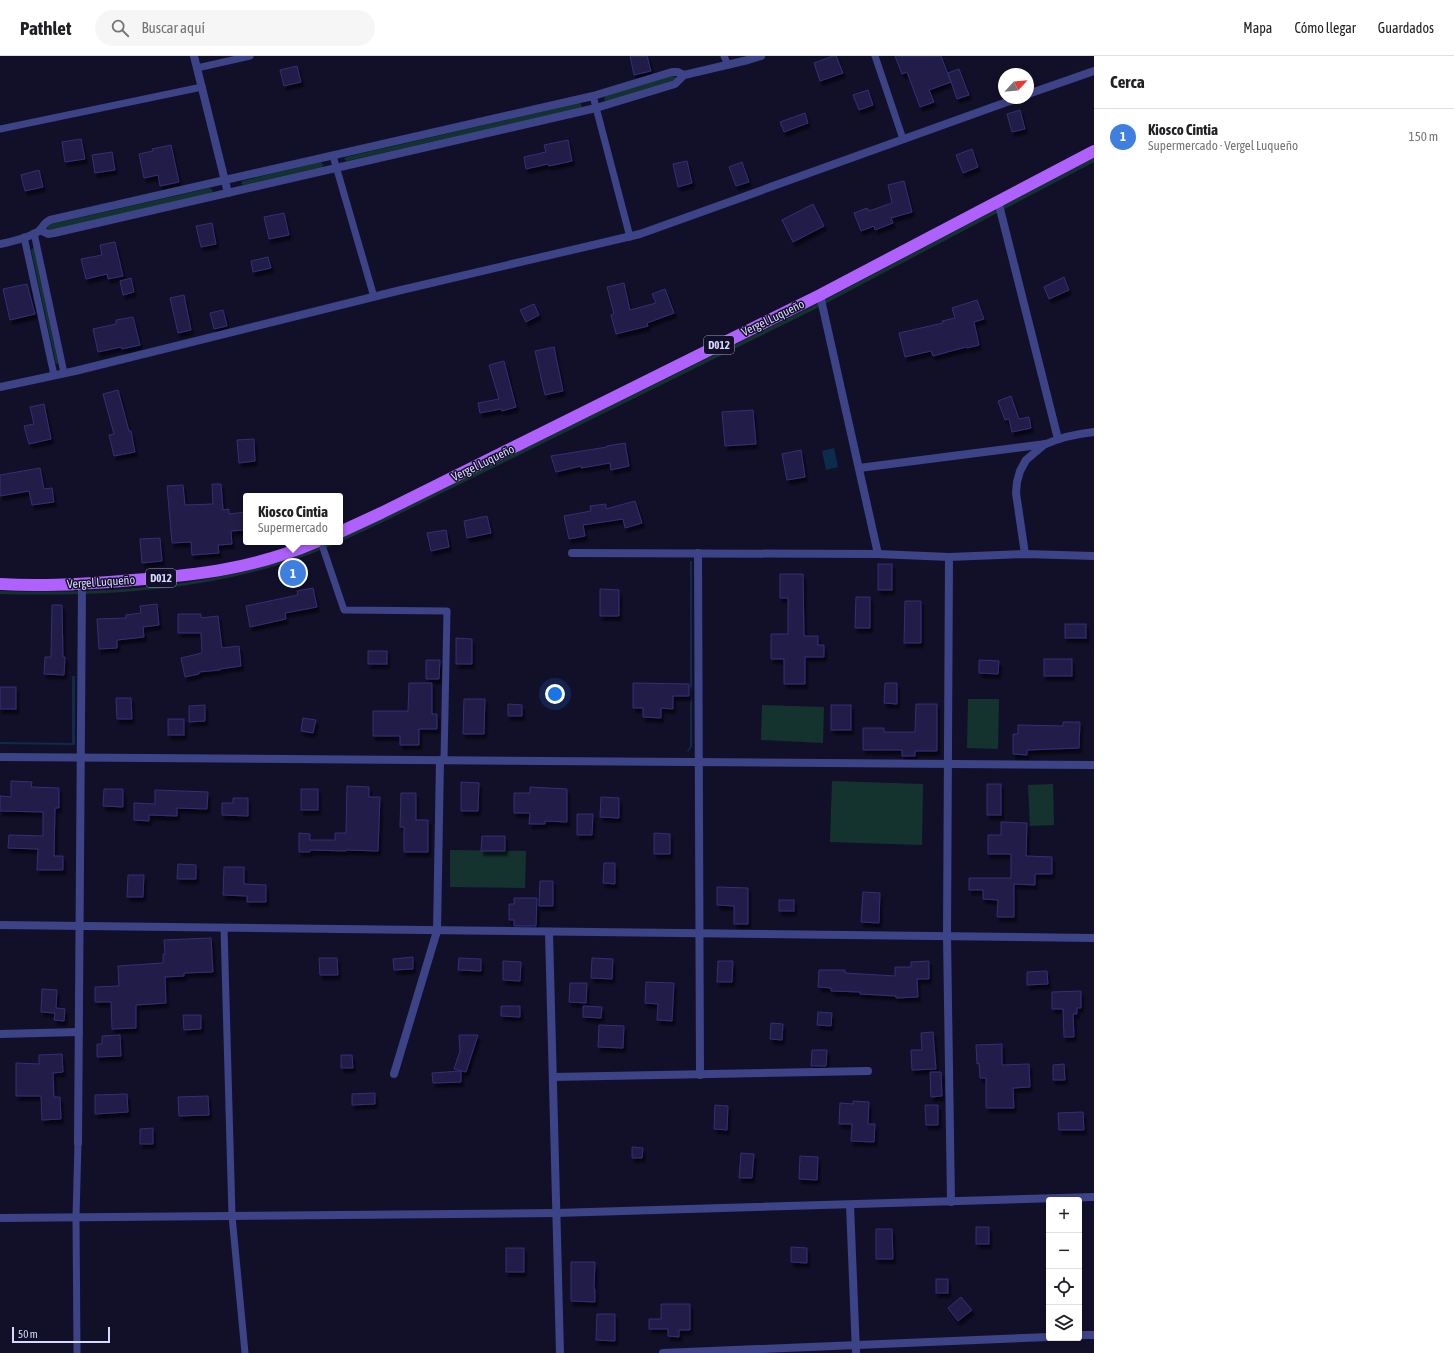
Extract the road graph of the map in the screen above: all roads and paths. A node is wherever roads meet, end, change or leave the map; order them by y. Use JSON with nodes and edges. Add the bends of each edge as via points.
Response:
{"nodes":[{"id":1,"x":194,"y":56,"type":"edge"},
{"id":2,"x":250,"y":56,"type":"edge"},
{"id":3,"x":724,"y":56,"type":"edge"},
{"id":4,"x":761,"y":56,"type":"edge"},
{"id":5,"x":875,"y":56,"type":"edge"},
{"id":6,"x":732,"y":61,"type":"edge"},
{"id":7,"x":197,"y":68,"type":"junction"},
{"id":8,"x":1094,"y":70,"type":"edge"},
{"id":9,"x":684,"y":75,"type":"junction"},
{"id":10,"x":202,"y":87,"type":"junction"},
{"id":11,"x":1034,"y":92,"type":"edge"},
{"id":12,"x":593,"y":96,"type":"junction"},
{"id":13,"x":1001,"y":104,"type":"edge"},
{"id":14,"x":596,"y":108,"type":"junction"},
{"id":15,"x":0,"y":129,"type":"edge"},
{"id":16,"x":903,"y":139,"type":"junction"},
{"id":17,"x":1094,"y":151,"type":"edge"},
{"id":18,"x":333,"y":156,"type":"junction"},
{"id":19,"x":336,"y":168,"type":"junction"},
{"id":20,"x":225,"y":181,"type":"junction"},
{"id":21,"x":228,"y":193,"type":"junction"},
{"id":22,"x":998,"y":201,"type":"junction"},
{"id":23,"x":37,"y":231,"type":"junction"},
{"id":24,"x":24,"y":237,"type":"junction"},
{"id":25,"x":630,"y":237,"type":"junction"},
{"id":26,"x":0,"y":244,"type":"edge"},
{"id":27,"x":820,"y":295,"type":"junction"},
{"id":28,"x":374,"y":297,"type":"junction"},
{"id":29,"x":64,"y":374,"type":"junction"},
{"id":30,"x":54,"y":375,"type":"junction"},
{"id":31,"x":0,"y":386,"type":"edge"},
{"id":32,"x":1094,"y":432,"type":"edge"},
{"id":33,"x":1058,"y":439,"type":"junction"},
{"id":34,"x":1046,"y":444,"type":"junction"},
{"id":35,"x":859,"y":468,"type":"junction"},
{"id":36,"x":343,"y":531,"type":"edge"},
{"id":37,"x":309,"y":545,"type":"edge"},
{"id":38,"x":322,"y":545,"type":"edge"},
{"id":39,"x":572,"y":553,"type":"dead end"},
{"id":40,"x":698,"y":553,"type":"junction"},
{"id":41,"x":878,"y":554,"type":"junction"},
{"id":42,"x":1025,"y":554,"type":"junction"},
{"id":43,"x":949,"y":556,"type":"junction"},
{"id":44,"x":1094,"y":556,"type":"edge"},
{"id":45,"x":0,"y":584,"type":"edge"},
{"id":46,"x":82,"y":585,"type":"junction"},
{"id":47,"x":0,"y":756,"type":"edge"},
{"id":48,"x":82,"y":758,"type":"junction"},
{"id":49,"x":442,"y":760,"type":"junction"},
{"id":50,"x":699,"y":762,"type":"junction"},
{"id":51,"x":948,"y":764,"type":"junction"},
{"id":52,"x":1094,"y":765,"type":"edge"},
{"id":53,"x":0,"y":926,"type":"edge"},
{"id":54,"x":80,"y":926,"type":"junction"},
{"id":55,"x":224,"y":928,"type":"junction"},
{"id":56,"x":437,"y":931,"type":"junction"},
{"id":57,"x":549,"y":932,"type":"junction"},
{"id":58,"x":699,"y":933,"type":"junction"},
{"id":59,"x":947,"y":936,"type":"junction"},
{"id":60,"x":1094,"y":938,"type":"edge"},
{"id":61,"x":80,"y":1032,"type":"junction"},
{"id":62,"x":0,"y":1034,"type":"edge"},
{"id":63,"x":868,"y":1071,"type":"dead end"},
{"id":64,"x":394,"y":1074,"type":"dead end"},
{"id":65,"x":700,"y":1075,"type":"junction"},
{"id":66,"x":553,"y":1077,"type":"junction"},
{"id":67,"x":78,"y":1143,"type":"joint"},
{"id":68,"x":1094,"y":1197,"type":"edge"},
{"id":69,"x":951,"y":1202,"type":"junction"},
{"id":70,"x":850,"y":1205,"type":"junction"},
{"id":71,"x":556,"y":1213,"type":"junction"},
{"id":72,"x":232,"y":1216,"type":"junction"},
{"id":73,"x":76,"y":1217,"type":"junction"},
{"id":74,"x":0,"y":1218,"type":"edge"},
{"id":75,"x":1082,"y":1335,"type":"edge"},
{"id":76,"x":1094,"y":1335,"type":"edge"},
{"id":77,"x":1046,"y":1337,"type":"edge"},
{"id":78,"x":856,"y":1349,"type":"edge"},
{"id":79,"x":77,"y":1353,"type":"edge"},
{"id":80,"x":245,"y":1353,"type":"edge"},
{"id":81,"x":560,"y":1353,"type":"edge"},
{"id":82,"x":663,"y":1353,"type":"edge"}],
"edges":[{"from":1,"to":7,"type":"street"},
{"from":2,"to":7,"type":"lane"},
{"from":3,"to":6,"type":"lane"},
{"from":4,"to":6,"type":"street"},
{"from":5,"to":16,"type":"lane"},
{"from":6,"to":9,"type":"street"},
{"from":7,"to":10,"type":"street"},
{"from":8,"to":11,"type":"street"},
{"from":9,"to":12,"type":"street","via":[[672,72]]},
{"from":9,"to":14,"type":"street","via":[[675,84]]},
{"from":10,"to":15,"type":"lane"},
{"from":10,"to":20,"type":"street"},
{"from":12,"to":14,"type":"lane"},
{"from":12,"to":18,"type":"street"},
{"from":13,"to":16,"type":"street"},
{"from":14,"to":19,"type":"street"},
{"from":14,"to":25,"type":"lane"},
{"from":16,"to":25,"type":"street"},
{"from":17,"to":22,"type":"main road","name":"Vergel Luqueño","number":"D012"},
{"from":18,"to":19,"type":"lane"},
{"from":18,"to":20,"type":"street"},
{"from":19,"to":21,"type":"street"},
{"from":19,"to":28,"type":"lane"},
{"from":20,"to":21,"type":"street"},
{"from":20,"to":23,"type":"street","via":[[50,220]]},
{"from":21,"to":23,"type":"street","via":[[54,233]]},
{"from":22,"to":27,"type":"main road","name":"Vergel Luqueño","number":"D012"},
{"from":22,"to":33,"type":"street"},
{"from":23,"to":24,"type":"street"},
{"from":23,"to":29,"type":"lane"},
{"from":24,"to":26,"type":"street"},
{"from":24,"to":30,"type":"lane"},
{"from":25,"to":28,"type":"street"},
{"from":27,"to":35,"type":"street"},
{"from":27,"to":36,"type":"main road","name":"Vergel Luqueño","number":"D012"},
{"from":28,"to":29,"type":"street"},
{"from":29,"to":30,"type":"street"},
{"from":30,"to":31,"type":"street"},
{"from":32,"to":33,"type":"street"},
{"from":33,"to":34,"type":"street"},
{"from":34,"to":35,"type":"street"},
{"from":34,"to":42,"type":"street","via":[[1026,460],[1017,482],[1016,493]]},
{"from":35,"to":41,"type":"street"},
{"from":37,"to":46,"type":"main road","name":"Vergel Luqueño","number":"D012","via":[[239,567]]},
{"from":38,"to":49,"type":"lane","via":[[344,610],[447,611]]},
{"from":39,"to":40,"type":"street"},
{"from":40,"to":41,"type":"street"},
{"from":40,"to":50,"type":"street"},
{"from":41,"to":43,"type":"street"},
{"from":42,"to":43,"type":"street"},
{"from":42,"to":44,"type":"street"},
{"from":43,"to":51,"type":"street"},
{"from":45,"to":46,"type":"main road","name":"Vergel Luqueño","number":"D012"},
{"from":46,"to":48,"type":"street"},
{"from":47,"to":48,"type":"street"},
{"from":48,"to":49,"type":"street"},
{"from":48,"to":54,"type":"street"},
{"from":49,"to":50,"type":"street"},
{"from":49,"to":56,"type":"street"},
{"from":50,"to":51,"type":"street"},
{"from":50,"to":58,"type":"street"},
{"from":51,"to":52,"type":"street"},
{"from":51,"to":59,"type":"street"},
{"from":53,"to":54,"type":"street"},
{"from":54,"to":55,"type":"street"},
{"from":54,"to":61,"type":"street"},
{"from":55,"to":56,"type":"street"},
{"from":55,"to":72,"type":"lane"},
{"from":56,"to":57,"type":"street"},
{"from":56,"to":64,"type":"street"},
{"from":57,"to":58,"type":"street"},
{"from":57,"to":66,"type":"street"},
{"from":58,"to":59,"type":"street"},
{"from":58,"to":65,"type":"street"},
{"from":59,"to":60,"type":"street"},
{"from":59,"to":69,"type":"street"},
{"from":61,"to":62,"type":"street"},
{"from":61,"to":67,"type":"street"},
{"from":63,"to":65,"type":"street"},
{"from":65,"to":66,"type":"street"},
{"from":66,"to":71,"type":"street"},
{"from":67,"to":73,"type":"lane"},
{"from":68,"to":69,"type":"street"},
{"from":69,"to":70,"type":"street"},
{"from":70,"to":71,"type":"street"},
{"from":70,"to":78,"type":"street"},
{"from":71,"to":72,"type":"street"},
{"from":71,"to":81,"type":"street"},
{"from":72,"to":73,"type":"street"},
{"from":72,"to":80,"type":"lane"},
{"from":73,"to":74,"type":"street"},
{"from":73,"to":79,"type":"lane"},
{"from":75,"to":76,"type":"street"},
{"from":77,"to":78,"type":"street"},
{"from":78,"to":82,"type":"street"}]}
